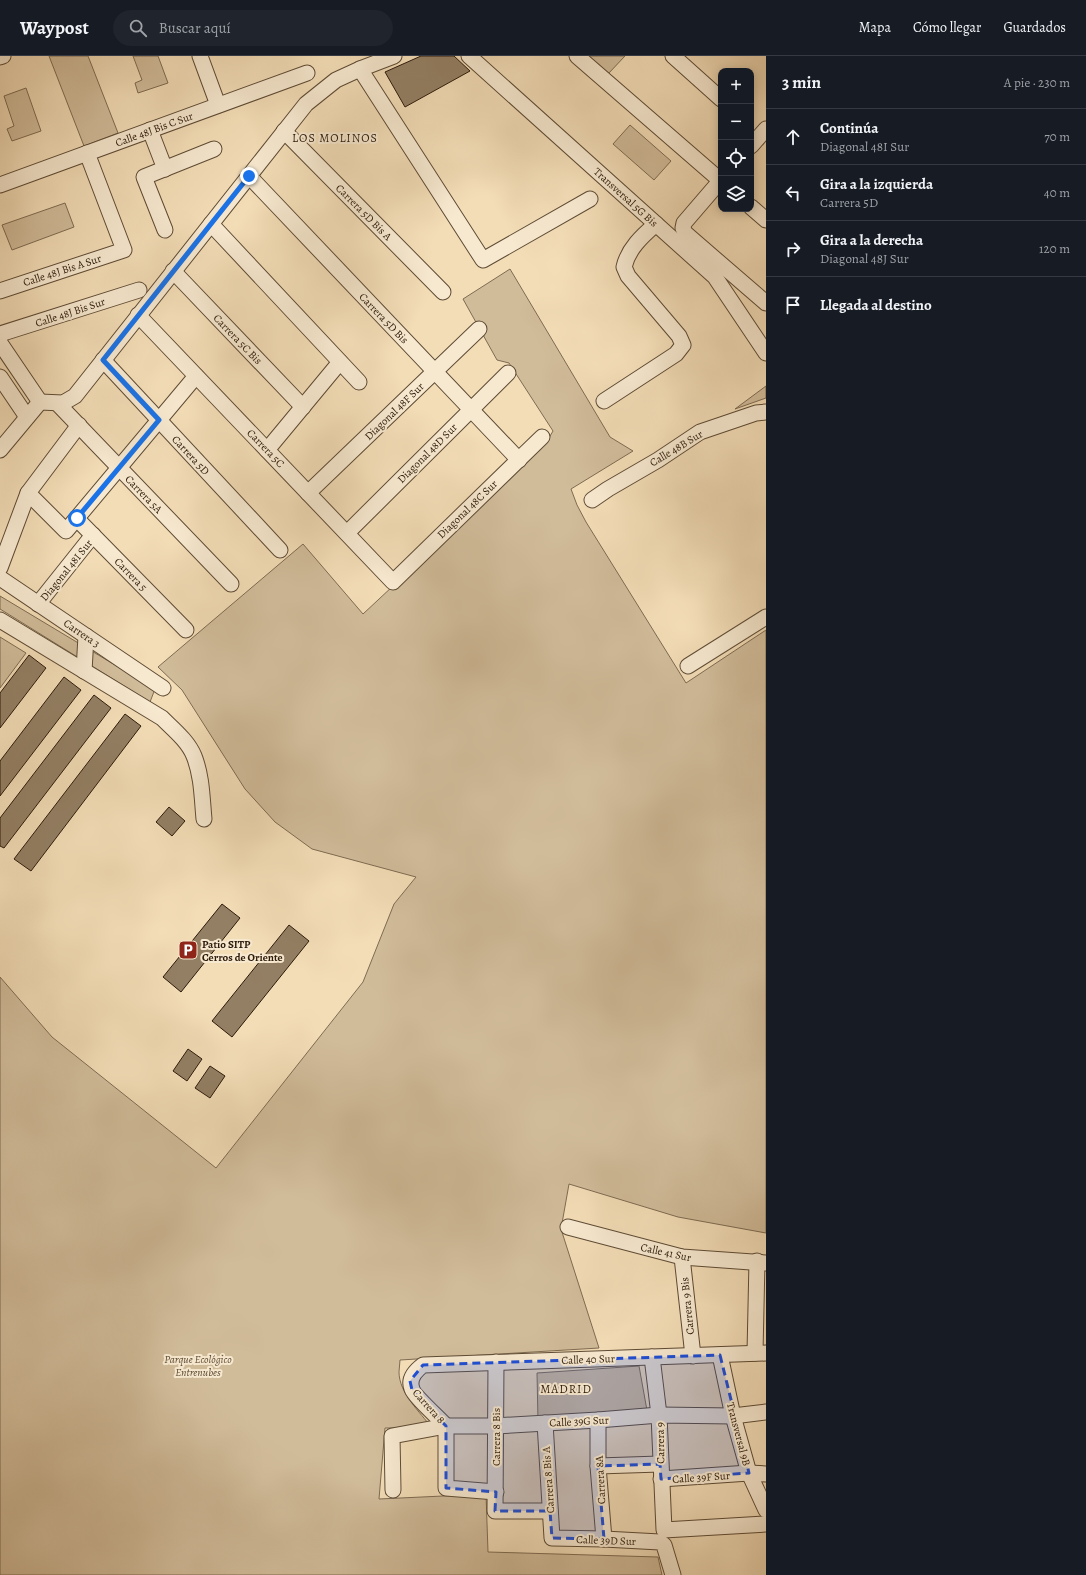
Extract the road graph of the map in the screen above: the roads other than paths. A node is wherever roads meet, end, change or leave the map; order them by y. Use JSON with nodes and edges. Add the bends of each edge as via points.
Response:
{"nodes":[{"id":1,"x":4,"y":56,"type":"edge"},
{"id":2,"x":200,"y":56,"type":"edge"},
{"id":3,"x":394,"y":56,"type":"edge"},
{"id":4,"x":469,"y":56,"type":"edge"},
{"id":5,"x":578,"y":56,"type":"edge"},
{"id":6,"x":673,"y":56,"type":"edge"},
{"id":7,"x":0,"y":57,"type":"edge"},
{"id":8,"x":360,"y":69,"type":"junction"},
{"id":9,"x":307,"y":73,"type":"dead end"},
{"id":10,"x":718,"y":95,"type":"edge"},
{"id":11,"x":218,"y":105,"type":"junction"},
{"id":12,"x":150,"y":130,"type":"junction"},
{"id":13,"x":284,"y":132,"type":"junction"},
{"id":14,"x":761,"y":132,"type":"edge"},
{"id":15,"x":754,"y":142,"type":"edge"},
{"id":16,"x":214,"y":149,"type":"dead end"},
{"id":17,"x":87,"y":153,"type":"junction"},
{"id":18,"x":165,"y":169,"type":"junction"},
{"id":19,"x":249,"y":176,"type":"junction"},
{"id":20,"x":718,"y":177,"type":"edge"},
{"id":21,"x":718,"y":183,"type":"edge"},
{"id":22,"x":0,"y":185,"type":"edge"},
{"id":23,"x":590,"y":199,"type":"dead end"},
{"id":24,"x":754,"y":210,"type":"edge"},
{"id":25,"x":766,"y":220,"type":"edge"},
{"id":26,"x":211,"y":224,"type":"junction"},
{"id":27,"x":656,"y":224,"type":"junction"},
{"id":28,"x":165,"y":230,"type":"dead end"},
{"id":29,"x":174,"y":271,"type":"junction"},
{"id":30,"x":139,"y":290,"type":"dead end"},
{"id":31,"x":0,"y":291,"type":"edge"},
{"id":32,"x":444,"y":292,"type":"dead end"},
{"id":33,"x":766,"y":303,"type":"edge"},
{"id":34,"x":138,"y":315,"type":"junction"},
{"id":35,"x":479,"y":329,"type":"dead end"},
{"id":36,"x":0,"y":334,"type":"edge"},
{"id":37,"x":0,"y":343,"type":"edge"},
{"id":38,"x":766,"y":353,"type":"edge"},
{"id":39,"x":103,"y":360,"type":"junction"},
{"id":40,"x":340,"y":362,"type":"junction"},
{"id":41,"x":435,"y":372,"type":"junction"},
{"id":42,"x":508,"y":373,"type":"dead end"},
{"id":43,"x":196,"y":376,"type":"junction"},
{"id":44,"x":0,"y":377,"type":"edge"},
{"id":45,"x":359,"y":382,"type":"dead end"},
{"id":46,"x":40,"y":402,"type":"junction"},
{"id":47,"x":604,"y":402,"type":"dead end"},
{"id":48,"x":58,"y":404,"type":"junction"},
{"id":49,"x":303,"y":407,"type":"junction"},
{"id":50,"x":471,"y":410,"type":"junction"},
{"id":51,"x":766,"y":412,"type":"edge"},
{"id":52,"x":27,"y":417,"type":"junction"},
{"id":53,"x":159,"y":420,"type":"junction"},
{"id":54,"x":79,"y":425,"type":"junction"},
{"id":55,"x":542,"y":437,"type":"dead end"},
{"id":56,"x":0,"y":450,"type":"edge"},
{"id":57,"x":267,"y":450,"type":"junction"},
{"id":58,"x":519,"y":460,"type":"junction"},
{"id":59,"x":119,"y":468,"type":"junction"},
{"id":60,"x":308,"y":492,"type":"junction"},
{"id":61,"x":28,"y":493,"type":"junction"},
{"id":62,"x":592,"y":500,"type":"dead end"},
{"id":63,"x":77,"y":518,"type":"junction"},
{"id":64,"x":346,"y":533,"type":"junction"},
{"id":65,"x":93,"y":535,"type":"junction"},
{"id":66,"x":280,"y":550,"type":"dead end"},
{"id":67,"x":0,"y":568,"type":"edge"},
{"id":68,"x":0,"y":578,"type":"edge"},
{"id":69,"x":393,"y":582,"type":"joint"},
{"id":70,"x":231,"y":584,"type":"dead end"},
{"id":71,"x":38,"y":604,"type":"junction"},
{"id":72,"x":766,"y":617,"type":"edge"},
{"id":73,"x":0,"y":620,"type":"edge"},
{"id":74,"x":186,"y":630,"type":"dead end"},
{"id":75,"x":86,"y":636,"type":"junction"},
{"id":76,"x":688,"y":666,"type":"dead end"},
{"id":77,"x":84,"y":672,"type":"junction"},
{"id":78,"x":163,"y":688,"type":"dead end"},
{"id":79,"x":204,"y":819,"type":"dead end"},
{"id":80,"x":568,"y":1227,"type":"dead end"},
{"id":81,"x":682,"y":1257,"type":"junction"},
{"id":82,"x":761,"y":1262,"type":"edge"},
{"id":83,"x":760,"y":1353,"type":"edge"},
{"id":84,"x":720,"y":1355,"type":"junction"},
{"id":85,"x":693,"y":1356,"type":"junction"},
{"id":86,"x":652,"y":1357,"type":"junction"},
{"id":87,"x":496,"y":1362,"type":"junction"},
{"id":88,"x":414,"y":1373,"type":"joint"},
{"id":89,"x":766,"y":1412,"type":"edge"},
{"id":90,"x":659,"y":1415,"type":"junction"},
{"id":91,"x":733,"y":1416,"type":"junction"},
{"id":92,"x":598,"y":1420,"type":"junction"},
{"id":93,"x":545,"y":1423,"type":"junction"},
{"id":94,"x":446,"y":1426,"type":"junction"},
{"id":95,"x":495,"y":1426,"type":"junction"},
{"id":96,"x":660,"y":1464,"type":"junction"},
{"id":97,"x":598,"y":1466,"type":"junction"},
{"id":98,"x":749,"y":1474,"type":"junction"},
{"id":99,"x":766,"y":1474,"type":"edge"},
{"id":100,"x":661,"y":1479,"type":"junction"},
{"id":101,"x":393,"y":1490,"type":"dead end"},
{"id":102,"x":496,"y":1492,"type":"junction"},
{"id":103,"x":766,"y":1510,"type":"edge"},
{"id":104,"x":550,"y":1511,"type":"junction"},
{"id":105,"x":766,"y":1524,"type":"edge"},
{"id":106,"x":662,"y":1536,"type":"junction"},
{"id":107,"x":552,"y":1538,"type":"joint"},
{"id":108,"x":604,"y":1539,"type":"junction"},
{"id":109,"x":673,"y":1575,"type":"edge"}],
"edges":[{"from":1,"to":7,"type":"street"},
{"from":2,"to":11,"type":"street"},
{"from":3,"to":8,"type":"street"},
{"from":4,"to":27,"type":"street","name":"Transversal 5G Bis"},
{"from":5,"to":20,"type":"street"},
{"from":6,"to":10,"type":"street"},
{"from":8,"to":13,"type":"street","via":[[336,80],[320,92],[306,104]]},
{"from":8,"to":23,"type":"street","via":[[483,260]]},
{"from":9,"to":11,"type":"street","name":"Calle 48J Bis C Sur"},
{"from":11,"to":12,"type":"street","name":"Calle 48J Bis C Sur"},
{"from":12,"to":17,"type":"street","name":"Calle 48J Bis C Sur"},
{"from":12,"to":18,"type":"street"},
{"from":13,"to":19,"type":"street"},
{"from":13,"to":32,"type":"street","name":"Carrera 5D Bis A"},
{"from":14,"to":15,"type":"street"},
{"from":16,"to":18,"type":"street"},
{"from":17,"to":22,"type":"street","name":"Calle 48J Bis C Sur"},
{"from":17,"to":31,"type":"street","name":"Calle 48J Bis A Sur","via":[[124,250]]},
{"from":18,"to":28,"type":"street","via":[[144,177]]},
{"from":19,"to":26,"type":"street"},
{"from":19,"to":41,"type":"street","name":"Carrera 5D Bis"},
{"from":21,"to":33,"type":"street","via":[[684,223],[683,228]]},
{"from":24,"to":25,"type":"street"},
{"from":26,"to":29,"type":"street"},
{"from":26,"to":40,"type":"street"},
{"from":27,"to":38,"type":"street","name":"Transversal 5G Bis","via":[[715,277]]},
{"from":27,"to":47,"type":"street","via":[[631,250],[624,267],[628,276],[679,336],[683,345],[676,354]]},
{"from":29,"to":34,"type":"street"},
{"from":29,"to":49,"type":"street","name":"Carrera 5C Bis"},
{"from":30,"to":36,"type":"street","name":"Calle 48J Bis Sur"},
{"from":34,"to":39,"type":"street"},
{"from":34,"to":43,"type":"street","name":"Carrera 5C"},
{"from":35,"to":41,"type":"street","name":"Diagonal 48F Sur"},
{"from":37,"to":46,"type":"street"},
{"from":39,"to":48,"type":"street","via":[[69,401]]},
{"from":39,"to":53,"type":"street","name":"Carrera 5D"},
{"from":40,"to":45,"type":"street"},
{"from":40,"to":49,"type":"street"},
{"from":41,"to":50,"type":"street","name":"Carrera 5D Bis"},
{"from":41,"to":60,"type":"street","name":"Diagonal 48F Sur"},
{"from":42,"to":50,"type":"street","name":"Diagonal 48D Sur"},
{"from":43,"to":53,"type":"street"},
{"from":43,"to":57,"type":"street","name":"Carrera 5C"},
{"from":44,"to":52,"type":"street"},
{"from":46,"to":48,"type":"street"},
{"from":46,"to":52,"type":"street"},
{"from":48,"to":54,"type":"street","name":"Carrera 5A"},
{"from":49,"to":57,"type":"street"},
{"from":50,"to":58,"type":"street","name":"Carrera 5D Bis"},
{"from":50,"to":64,"type":"street","name":"Diagonal 48D Sur"},
{"from":51,"to":62,"type":"street","name":"Calle 48B Sur","via":[[700,432]]},
{"from":52,"to":56,"type":"street"},
{"from":53,"to":59,"type":"street"},
{"from":53,"to":66,"type":"street","name":"Carrera 5D"},
{"from":54,"to":59,"type":"street","name":"Carrera 5A"},
{"from":54,"to":61,"type":"street"},
{"from":55,"to":58,"type":"street","name":"Diagonal 48C Sur"},
{"from":57,"to":60,"type":"street","name":"Carrera 5C"},
{"from":58,"to":69,"type":"street","name":"Diagonal 48C Sur"},
{"from":59,"to":63,"type":"street"},
{"from":59,"to":70,"type":"street","name":"Carrera 5A"},
{"from":60,"to":64,"type":"street","name":"Carrera 5C"},
{"from":61,"to":63,"type":"street","via":[[66,531]]},
{"from":61,"to":67,"type":"street"},
{"from":63,"to":65,"type":"street","name":"Carrera 5"},
{"from":64,"to":69,"type":"street","name":"Carrera 5C"},
{"from":65,"to":71,"type":"street","name":"Diagonal 48I Sur"},
{"from":65,"to":74,"type":"street","name":"Carrera 5"},
{"from":68,"to":71,"type":"street","name":"Carrera 3"},
{"from":71,"to":75,"type":"street","name":"Carrera 3"},
{"from":72,"to":76,"type":"street"},
{"from":73,"to":77,"type":"street"},
{"from":75,"to":77,"type":"street"},
{"from":75,"to":78,"type":"street","name":"Carrera 3"},
{"from":77,"to":79,"type":"street","via":[[159,716],[178,733],[193,755],[201,782]]},
{"from":80,"to":81,"type":"street","name":"Calle 41 Sur"},
{"from":81,"to":82,"type":"street","name":"Calle 41 Sur"},
{"from":81,"to":85,"type":"street","name":"Carrera 9 Bis"},
{"from":82,"to":83,"type":"street"},
{"from":83,"to":84,"type":"street","name":"Calle 40 Sur"},
{"from":84,"to":85,"type":"street","name":"Calle 40 Sur"},
{"from":84,"to":91,"type":"street","name":"Transversal 9B"},
{"from":85,"to":86,"type":"street","name":"Calle 40 Sur"},
{"from":86,"to":87,"type":"street","name":"Calle 40 Sur"},
{"from":86,"to":90,"type":"street","name":"Carrera 9"},
{"from":87,"to":88,"type":"street","name":"Calle 40 Sur","via":[[423,1365]]},
{"from":87,"to":95,"type":"street","name":"Carrera 8 Bis"},
{"from":88,"to":94,"type":"street","name":"Carrera 8","via":[[410,1381],[412,1390]]},
{"from":89,"to":91,"type":"street","name":"Calle 39G Sur"},
{"from":90,"to":91,"type":"street","name":"Calle 39G Sur"},
{"from":90,"to":92,"type":"street","name":"Calle 39G Sur"},
{"from":90,"to":96,"type":"street","name":"Carrera 9"},
{"from":91,"to":98,"type":"street","name":"Transversal 9B"},
{"from":92,"to":93,"type":"street","name":"Calle 39G Sur"},
{"from":92,"to":97,"type":"street","name":"Carrera 8A"},
{"from":93,"to":95,"type":"street","name":"Calle 39G Sur"},
{"from":93,"to":104,"type":"street","name":"Carrera 8 Bis A"},
{"from":94,"to":95,"type":"street","name":"Calle 39G Sur"},
{"from":94,"to":101,"type":"street","name":"Calle 39G Sur","via":[[392,1436]]},
{"from":94,"to":102,"type":"street","name":"Carrera 8","via":[[446,1488]]},
{"from":95,"to":102,"type":"street","name":"Carrera 8 Bis"},
{"from":96,"to":97,"type":"street"},
{"from":96,"to":100,"type":"street","name":"Carrera 9"},
{"from":97,"to":108,"type":"street","name":"Carrera 8A"},
{"from":98,"to":99,"type":"street","name":"Calle 39F Sur"},
{"from":98,"to":100,"type":"street","name":"Calle 39F Sur"},
{"from":98,"to":103,"type":"street","name":"Transversal 9B"},
{"from":100,"to":106,"type":"street","name":"Carrera 9"},
{"from":102,"to":104,"type":"street","name":"Carrera 8 Bis","via":[[496,1511]]},
{"from":104,"to":107,"type":"street","name":"Carrera 8 Bis A"},
{"from":105,"to":106,"type":"street","name":"Calle 39D Sur"},
{"from":106,"to":108,"type":"street","name":"Calle 39D Sur"},
{"from":106,"to":109,"type":"street","name":"Carrera 9"},
{"from":107,"to":108,"type":"street","name":"Calle 39D Sur"}]}
